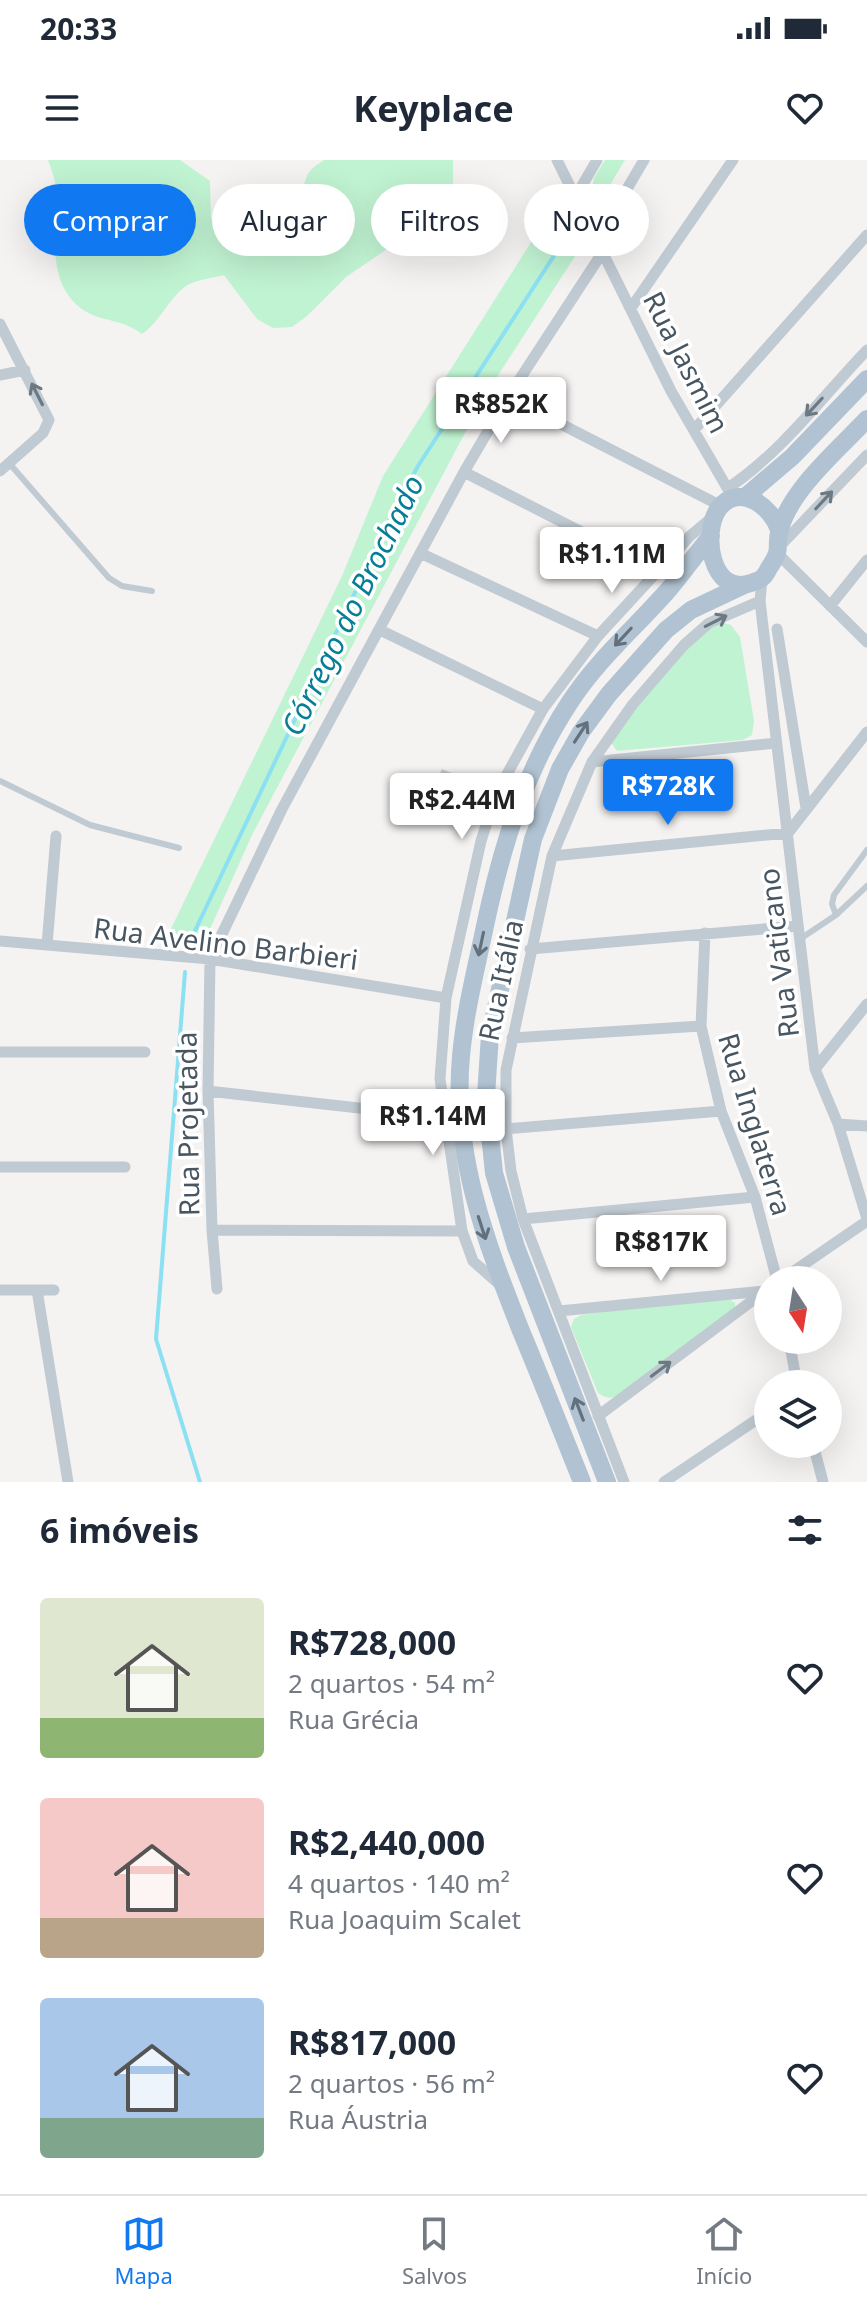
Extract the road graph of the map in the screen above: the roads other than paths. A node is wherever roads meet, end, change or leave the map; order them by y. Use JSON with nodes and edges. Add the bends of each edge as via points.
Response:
{"nodes":[{"id":1,"x":557,"y":160,"type":"edge"},
{"id":2,"x":597,"y":160,"type":"edge"},
{"id":3,"x":644,"y":160,"type":"edge"},
{"id":4,"x":733,"y":160,"type":"edge"},
{"id":5,"x":570,"y":184,"type":"edge"},
{"id":6,"x":583,"y":184,"type":"edge"},
{"id":7,"x":630,"y":184,"type":"edge"},
{"id":8,"x":867,"y":235,"type":"edge"},
{"id":9,"x":600,"y":256,"type":"edge"},
{"id":10,"x":607,"y":256,"type":"edge"},
{"id":11,"x":631,"y":308,"type":"junction"},
{"id":12,"x":0,"y":324,"type":"edge"},
{"id":13,"x":867,"y":350,"type":"edge"},
{"id":14,"x":25,"y":370,"type":"junction"},
{"id":15,"x":0,"y":375,"type":"edge"},
{"id":16,"x":867,"y":379,"type":"edge"},
{"id":17,"x":508,"y":397,"type":"junction"},
{"id":18,"x":867,"y":419,"type":"edge"},
{"id":19,"x":694,"y":430,"type":"junction"},
{"id":20,"x":867,"y":455,"type":"edge"},
{"id":21,"x":4,"y":467,"type":"edge"},
{"id":22,"x":464,"y":472,"type":"junction"},
{"id":23,"x":728,"y":501,"type":"junction"},
{"id":24,"x":711,"y":536,"type":"junction"},
{"id":25,"x":779,"y":543,"type":"junction"},
{"id":26,"x":420,"y":553,"type":"junction"},
{"id":27,"x":867,"y":560,"type":"edge"},
{"id":28,"x":658,"y":571,"type":"junction"},
{"id":29,"x":753,"y":582,"type":"junction"},
{"id":30,"x":152,"y":591,"type":"dead end"},
{"id":31,"x":760,"y":601,"type":"junction"},
{"id":32,"x":830,"y":606,"type":"junction"},
{"id":33,"x":777,"y":629,"type":"dead end"},
{"id":34,"x":380,"y":630,"type":"junction"},
{"id":35,"x":598,"y":636,"type":"junction"},
{"id":36,"x":867,"y":642,"type":"edge"},
{"id":37,"x":543,"y":709,"type":"junction"},
{"id":38,"x":867,"y":732,"type":"edge"},
{"id":39,"x":776,"y":743,"type":"junction"},
{"id":40,"x":592,"y":762,"type":"junction"},
{"id":41,"x":0,"y":781,"type":"edge"},
{"id":42,"x":806,"y":808,"type":"junction"},
{"id":43,"x":788,"y":833,"type":"junction"},
{"id":44,"x":56,"y":836,"type":"dead end"},
{"id":45,"x":179,"y":848,"type":"dead end"},
{"id":46,"x":867,"y":850,"type":"edge"},
{"id":47,"x":552,"y":856,"type":"junction"},
{"id":48,"x":867,"y":886,"type":"edge"},
{"id":49,"x":836,"y":915,"type":"junction"},
{"id":50,"x":798,"y":926,"type":"junction"},
{"id":51,"x":705,"y":933,"type":"junction"},
{"id":52,"x":800,"y":939,"type":"junction"},
{"id":53,"x":0,"y":941,"type":"edge"},
{"id":54,"x":47,"y":945,"type":"junction"},
{"id":55,"x":530,"y":949,"type":"junction"},
{"id":56,"x":210,"y":959,"type":"junction"},
{"id":57,"x":446,"y":998,"type":"junction"},
{"id":58,"x":867,"y":1004,"type":"edge"},
{"id":59,"x":701,"y":1026,"type":"junction"},
{"id":60,"x":512,"y":1038,"type":"junction"},
{"id":61,"x":0,"y":1052,"type":"edge"},
{"id":62,"x":145,"y":1052,"type":"dead end"},
{"id":63,"x":815,"y":1069,"type":"junction"},
{"id":64,"x":208,"y":1091,"type":"junction"},
{"id":65,"x":721,"y":1111,"type":"junction"},
{"id":66,"x":443,"y":1112,"type":"junction"},
{"id":67,"x":838,"y":1124,"type":"junction"},
{"id":68,"x":867,"y":1126,"type":"edge"},
{"id":69,"x":506,"y":1129,"type":"junction"},
{"id":70,"x":0,"y":1167,"type":"edge"},
{"id":71,"x":125,"y":1167,"type":"dead end"},
{"id":72,"x":755,"y":1197,"type":"junction"},
{"id":73,"x":523,"y":1219,"type":"junction"},
{"id":74,"x":867,"y":1220,"type":"edge"},
{"id":75,"x":212,"y":1230,"type":"junction"},
{"id":76,"x":462,"y":1231,"type":"junction"},
{"id":77,"x":775,"y":1266,"type":"edge"},
{"id":78,"x":800,"y":1266,"type":"edge"},
{"id":79,"x":504,"y":1287,"type":"junction"},
{"id":80,"x":217,"y":1289,"type":"dead end"},
{"id":81,"x":0,"y":1290,"type":"edge"},
{"id":82,"x":37,"y":1290,"type":"junction"},
{"id":83,"x":54,"y":1290,"type":"dead end"},
{"id":84,"x":754,"y":1291,"type":"edge"},
{"id":85,"x":754,"y":1300,"type":"edge"},
{"id":86,"x":559,"y":1311,"type":"junction"},
{"id":87,"x":598,"y":1416,"type":"junction"},
{"id":88,"x":754,"y":1421,"type":"edge"},
{"id":89,"x":817,"y":1458,"type":"edge"},
{"id":90,"x":68,"y":1482,"type":"edge"},
{"id":91,"x":582,"y":1482,"type":"edge"},
{"id":92,"x":607,"y":1482,"type":"edge"},
{"id":93,"x":624,"y":1482,"type":"edge"},
{"id":94,"x":664,"y":1482,"type":"edge"},
{"id":95,"x":823,"y":1482,"type":"edge"}],
"edges":[{"from":1,"to":5,"type":"street","name":"Rua Jasmim"},
{"from":2,"to":6,"type":"street"},
{"from":3,"to":7,"type":"street"},
{"from":4,"to":11,"type":"street"},
{"from":8,"to":19,"type":"street"},
{"from":9,"to":17,"type":"street"},
{"from":10,"to":11,"type":"street","name":"Rua Jasmim"},
{"from":11,"to":19,"type":"street","name":"Rua Jasmim"},
{"from":12,"to":14,"type":"street"},
{"from":13,"to":23,"type":"street","one_way":true},
{"from":14,"to":15,"type":"street"},
{"from":21,"to":14,"type":"street","one_way":true,"via":[[43,433],[49,420]]},
{"from":16,"to":23,"type":"main road","via":[[792,457]]},
{"from":17,"to":22,"type":"street"},
{"from":17,"to":23,"type":"street"},
{"from":18,"to":25,"type":"main road","via":[[809,482]]},
{"from":19,"to":23,"type":"street","name":"Rua Jasmim"},
{"from":25,"to":20,"type":"street","one_way":true},
{"from":21,"to":30,"type":"lane","via":[[109,578]]},
{"from":22,"to":26,"type":"street"},
{"from":22,"to":28,"type":"street"},
{"from":23,"to":24,"type":"main road"},
{"from":23,"to":25,"type":"main road","via":[[756,500],[766,507]]},
{"from":23,"to":28,"type":"street"},
{"from":24,"to":29,"type":"main road","via":[[713,563],[721,575],[732,583]]},
{"from":24,"to":79,"type":"main road","one_way":true,"via":[[571,701],[542,750],[499,860],[466,1018],[461,1092],[472,1194]]},
{"from":25,"to":29,"type":"main road"},
{"from":25,"to":32,"type":"street"},
{"from":26,"to":34,"type":"street"},
{"from":26,"to":35,"type":"street"},
{"from":27,"to":32,"type":"street"},
{"from":28,"to":35,"type":"street"},
{"from":29,"to":31,"type":"street","name":"Rua Vaticano"},
{"from":92,"to":29,"type":"main road","one_way":true,"via":[[516,1247],[494,1173],[486,1096],[490,1035],[533,839],[560,769],[581,732],[666,630],[691,610]]},
{"from":31,"to":39,"type":"street","name":"Rua Vaticano"},
{"from":40,"to":31,"type":"street","name":"Rua Itália","one_way":true,"via":[[684,645],[709,623]]},
{"from":32,"to":36,"type":"street"},
{"from":33,"to":42,"type":"street"},
{"from":34,"to":37,"type":"street"},
{"from":34,"to":56,"type":"street","via":[[282,809]]},
{"from":35,"to":37,"type":"street"},
{"from":37,"to":57,"type":"street","via":[[488,813]]},
{"from":38,"to":42,"type":"street"},
{"from":39,"to":40,"type":"street"},
{"from":39,"to":43,"type":"street","name":"Rua Vaticano"},
{"from":40,"to":47,"type":"street","name":"Rua Itália"},
{"from":41,"to":45,"type":"lane","via":[[90,825]]},
{"from":42,"to":43,"type":"street"},
{"from":43,"to":47,"type":"street"},
{"from":43,"to":50,"type":"street","name":"Rua Vaticano"},
{"from":44,"to":54,"type":"street"},
{"from":46,"to":49,"type":"lane","via":[[834,895]]},
{"from":47,"to":55,"type":"street","name":"Rua Itália"},
{"from":48,"to":49,"type":"lane"},
{"from":49,"to":52,"type":"lane"},
{"from":50,"to":51,"type":"street"},
{"from":50,"to":52,"type":"street","name":"Rua Vaticano"},
{"from":51,"to":55,"type":"street"},
{"from":51,"to":59,"type":"street","name":"Rua Inglaterra"},
{"from":52,"to":63,"type":"street","name":"Rua Vaticano"},
{"from":53,"to":54,"type":"street","name":"Rua Avelino Barbieri"},
{"from":54,"to":56,"type":"street","name":"Rua Avelino Barbieri"},
{"from":55,"to":60,"type":"street","name":"Rua Itália"},
{"from":56,"to":57,"type":"street","name":"Rua Avelino Barbieri"},
{"from":56,"to":64,"type":"street","name":"Rua Projetada"},
{"from":57,"to":66,"type":"street"},
{"from":58,"to":63,"type":"street"},
{"from":59,"to":60,"type":"street"},
{"from":59,"to":65,"type":"street","name":"Rua Inglaterra"},
{"from":60,"to":69,"type":"street","name":"Rua Itália"},
{"from":61,"to":62,"type":"street"},
{"from":63,"to":67,"type":"street","name":"Rua Vaticano"},
{"from":64,"to":66,"type":"street","via":[[421,1115]]},
{"from":64,"to":75,"type":"street","name":"Rua Projetada"},
{"from":65,"to":69,"type":"street"},
{"from":65,"to":72,"type":"street","name":"Rua Inglaterra"},
{"from":66,"to":76,"type":"street"},
{"from":67,"to":68,"type":"street"},
{"from":67,"to":74,"type":"street","name":"Rua Vaticano"},
{"from":69,"to":73,"type":"street","name":"Rua Itália"},
{"from":70,"to":71,"type":"street"},
{"from":72,"to":73,"type":"street"},
{"from":72,"to":77,"type":"street","name":"Rua Inglaterra"},
{"from":73,"to":86,"type":"street","name":"Rua Itália"},
{"from":74,"to":78,"type":"street"},
{"from":75,"to":76,"type":"street"},
{"from":75,"to":80,"type":"street","name":"Rua Projetada"},
{"from":76,"to":79,"type":"street","via":[[473,1261]]},
{"from":79,"to":91,"type":"main road"},
{"from":81,"to":82,"type":"street"},
{"from":82,"to":83,"type":"street"},
{"from":82,"to":90,"type":"street"},
{"from":84,"to":86,"type":"street"},
{"from":87,"to":85,"type":"street","one_way":true},
{"from":86,"to":87,"type":"street","name":"Rua Itália"},
{"from":87,"to":93,"type":"street","name":"Rua Itália"},
{"from":88,"to":94,"type":"street"},
{"from":89,"to":95,"type":"street"}]}
